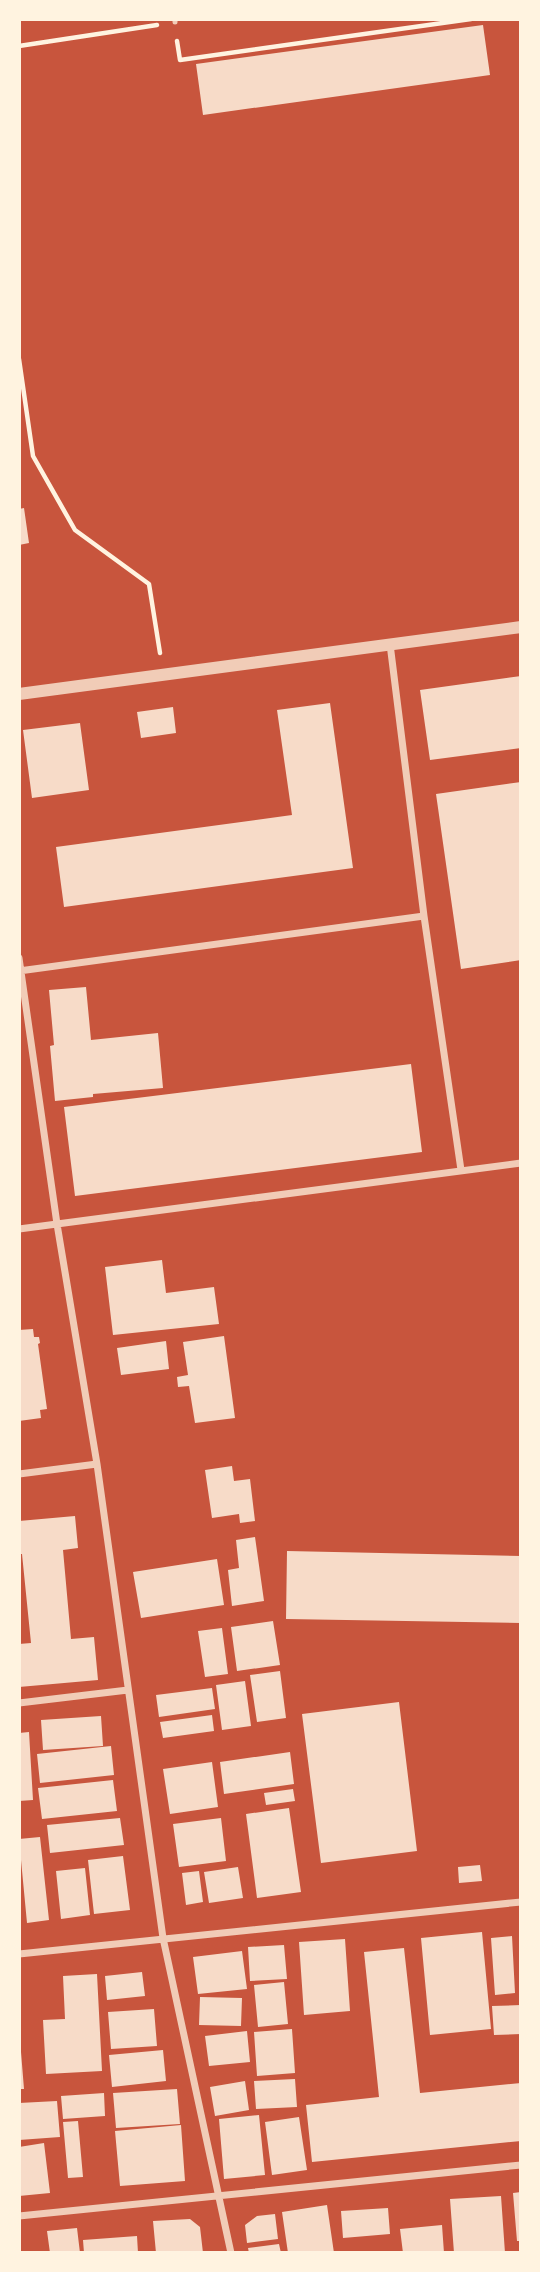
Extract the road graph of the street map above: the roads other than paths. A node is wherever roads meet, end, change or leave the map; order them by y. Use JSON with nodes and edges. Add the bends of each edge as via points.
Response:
{"nodes":[{"id":1,"x":521,"y":627,"type":"edge"},
{"id":2,"x":390,"y":644,"type":"junction"},
{"id":3,"x":19,"y":694,"type":"edge"},
{"id":4,"x":424,"y":916,"type":"junction"},
{"id":5,"x":19,"y":958,"type":"edge"},
{"id":6,"x":20,"y":971,"type":"edge"},
{"id":7,"x":521,"y":1163,"type":"edge"},
{"id":8,"x":461,"y":1170,"type":"junction"},
{"id":9,"x":57,"y":1224,"type":"junction"},
{"id":10,"x":19,"y":1229,"type":"edge"},
{"id":11,"x":97,"y":1465,"type":"junction"},
{"id":12,"x":19,"y":1474,"type":"edge"},
{"id":13,"x":128,"y":1690,"type":"junction"},
{"id":14,"x":19,"y":1703,"type":"edge"},
{"id":15,"x":521,"y":1902,"type":"edge"},
{"id":16,"x":163,"y":1938,"type":"junction"},
{"id":17,"x":19,"y":1954,"type":"edge"},
{"id":18,"x":521,"y":2165,"type":"edge"},
{"id":19,"x":219,"y":2196,"type":"junction"},
{"id":20,"x":19,"y":2216,"type":"edge"},
{"id":21,"x":231,"y":2253,"type":"edge"}],
"edges":[{"from":1,"to":2,"type":"street"},
{"from":2,"to":3,"type":"street"},
{"from":2,"to":4,"type":"street"},
{"from":4,"to":6,"type":"street"},
{"from":4,"to":8,"type":"street"},
{"from":5,"to":6,"type":"street"},
{"from":6,"to":9,"type":"street"},
{"from":7,"to":8,"type":"street"},
{"from":8,"to":9,"type":"street"},
{"from":9,"to":10,"type":"street"},
{"from":9,"to":11,"type":"street"},
{"from":11,"to":12,"type":"street"},
{"from":11,"to":13,"type":"street"},
{"from":13,"to":14,"type":"street"},
{"from":13,"to":16,"type":"street"},
{"from":15,"to":16,"type":"street"},
{"from":16,"to":17,"type":"street"},
{"from":16,"to":19,"type":"street"},
{"from":18,"to":19,"type":"street"},
{"from":19,"to":20,"type":"street"},
{"from":19,"to":21,"type":"street"}]}
